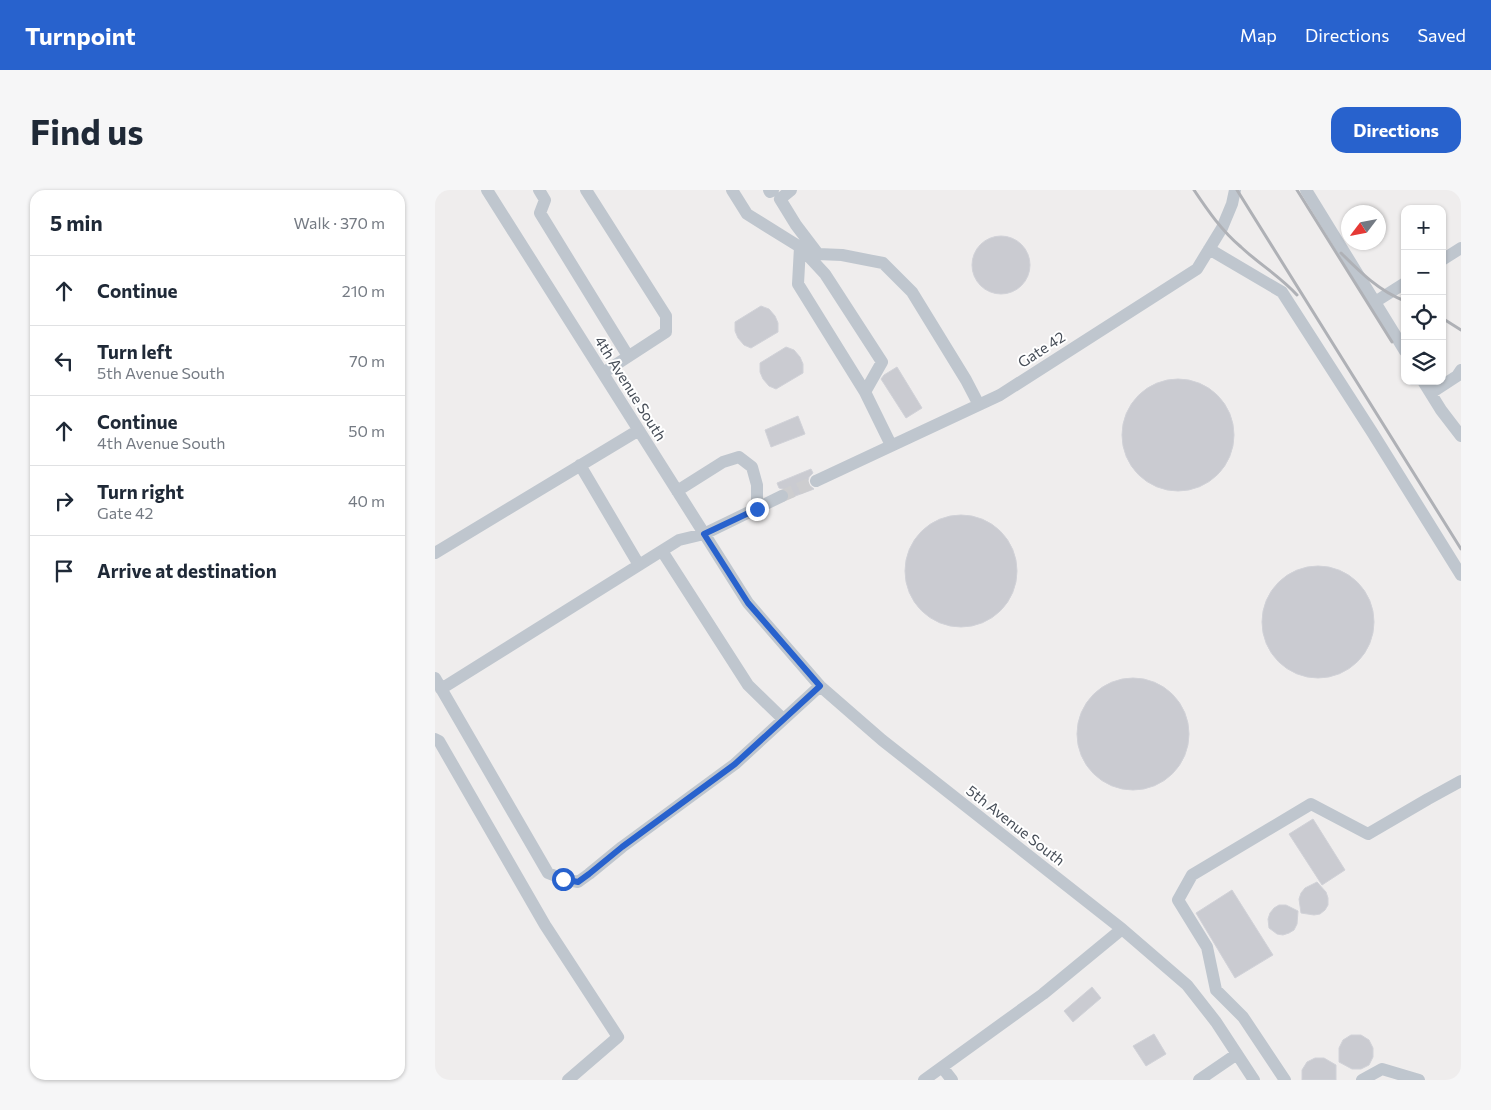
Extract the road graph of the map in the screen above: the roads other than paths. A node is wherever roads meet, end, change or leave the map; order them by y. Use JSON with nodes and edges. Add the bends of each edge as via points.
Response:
{"nodes":[{"id":1,"x":487,"y":190,"type":"edge"},
{"id":2,"x":539,"y":190,"type":"edge"},
{"id":3,"x":586,"y":190,"type":"edge"},
{"id":4,"x":732,"y":190,"type":"edge"},
{"id":5,"x":791,"y":190,"type":"edge"},
{"id":6,"x":1235,"y":190,"type":"edge"},
{"id":7,"x":1306,"y":190,"type":"edge"},
{"id":8,"x":800,"y":247,"type":"junction"},
{"id":9,"x":1461,"y":248,"type":"edge"},
{"id":10,"x":1209,"y":249,"type":"junction"},
{"id":11,"x":1446,"y":257,"type":"edge"},
{"id":12,"x":1401,"y":286,"type":"edge"},
{"id":13,"x":1375,"y":302,"type":"junction"},
{"id":14,"x":1401,"y":344,"type":"edge"},
{"id":15,"x":628,"y":356,"type":"junction"},
{"id":16,"x":1461,"y":370,"type":"edge"},
{"id":17,"x":603,"y":373,"type":"junction"},
{"id":18,"x":1426,"y":385,"type":"edge"},
{"id":19,"x":865,"y":392,"type":"junction"},
{"id":20,"x":1431,"y":393,"type":"junction"},
{"id":21,"x":979,"y":405,"type":"junction"},
{"id":22,"x":639,"y":430,"type":"junction"},
{"id":23,"x":1461,"y":436,"type":"edge"},
{"id":24,"x":891,"y":446,"type":"junction"},
{"id":25,"x":580,"y":465,"type":"junction"},
{"id":26,"x":816,"y":481,"type":"tunnel mouth"},
{"id":27,"x":677,"y":491,"type":"junction"},
{"id":28,"x":782,"y":496,"type":"tunnel mouth"},
{"id":29,"x":757,"y":509,"type":"junction"},
{"id":30,"x":704,"y":534,"type":"junction"},
{"id":31,"x":663,"y":551,"type":"junction"},
{"id":32,"x":435,"y":553,"type":"edge"},
{"id":33,"x":639,"y":566,"type":"junction"},
{"id":34,"x":1461,"y":575,"type":"edge"},
{"id":35,"x":748,"y":603,"type":"joint"},
{"id":36,"x":438,"y":683,"type":"edge"},
{"id":37,"x":820,"y":686,"type":"junction"},
{"id":38,"x":783,"y":719,"type":"junction"},
{"id":39,"x":435,"y":739,"type":"edge"},
{"id":40,"x":1461,"y":781,"type":"edge"},
{"id":41,"x":1122,"y":929,"type":"junction"},
{"id":42,"x":1237,"y":1054,"type":"junction"},
{"id":43,"x":942,"y":1067,"type":"junction"},
{"id":44,"x":568,"y":1080,"type":"edge"},
{"id":45,"x":924,"y":1080,"type":"edge"},
{"id":46,"x":952,"y":1080,"type":"edge"},
{"id":47,"x":1199,"y":1080,"type":"edge"},
{"id":48,"x":1254,"y":1080,"type":"edge"},
{"id":49,"x":1285,"y":1080,"type":"edge"},
{"id":50,"x":1362,"y":1080,"type":"edge"},
{"id":51,"x":1419,"y":1080,"type":"edge"}],
"edges":[{"from":1,"to":17,"type":"street","name":"4th Avenue South"},
{"from":2,"to":15,"type":"street","via":[[545,200],[540,213]]},
{"from":3,"to":15,"type":"street","via":[[666,316],[666,332]]},
{"from":4,"to":8,"type":"street","via":[[747,214]]},
{"from":5,"to":21,"type":"street","via":[[780,199],[818,254],[883,262],[912,292]]},
{"from":6,"to":10,"type":"street","name":"Gate 42","via":[[1222,228]]},
{"from":7,"to":13,"type":"street"},
{"from":8,"to":19,"type":"street","via":[[798,284]]},
{"from":8,"to":19,"type":"street","via":[[825,274],[882,362]]},
{"from":9,"to":11,"type":"street"},
{"from":10,"to":21,"type":"street","name":"Gate 42","via":[[1197,269],[1000,395]]},
{"from":10,"to":34,"type":"street","via":[[1282,292]]},
{"from":12,"to":13,"type":"street"},
{"from":13,"to":14,"type":"street"},
{"from":15,"to":17,"type":"street"},
{"from":16,"to":20,"type":"street"},
{"from":17,"to":22,"type":"street","name":"4th Avenue South"},
{"from":18,"to":20,"type":"street"},
{"from":19,"to":24,"type":"street"},
{"from":20,"to":23,"type":"street"},
{"from":21,"to":24,"type":"street","name":"Gate 42"},
{"from":22,"to":25,"type":"street"},
{"from":22,"to":27,"type":"street","name":"4th Avenue South"},
{"from":24,"to":26,"type":"street","name":"Gate 42"},
{"from":25,"to":32,"type":"street"},
{"from":25,"to":33,"type":"street"},
{"from":27,"to":29,"type":"street","via":[[723,462],[739,457],[752,467],[757,485]]},
{"from":27,"to":30,"type":"street","name":"4th Avenue South"},
{"from":28,"to":29,"type":"street"},
{"from":29,"to":30,"type":"street"},
{"from":30,"to":31,"type":"street","via":[[679,540]]},
{"from":30,"to":35,"type":"street","name":"4th Avenue South"},
{"from":31,"to":33,"type":"street"},
{"from":31,"to":38,"type":"street","via":[[748,685]]},
{"from":33,"to":36,"type":"street"},
{"from":35,"to":37,"type":"street","name":"5th Avenue South"},
{"from":36,"to":38,"type":"street","via":[[548,873],[578,882],[735,764]]},
{"from":37,"to":38,"type":"street"},
{"from":37,"to":41,"type":"street","name":"5th Avenue South","via":[[882,740]]},
{"from":39,"to":44,"type":"street","via":[[545,925],[618,1037]]},
{"from":40,"to":49,"type":"street","via":[[1368,834],[1311,804],[1192,875],[1178,900],[1207,947],[1216,990],[1243,1017]]},
{"from":41,"to":42,"type":"street","name":"5th Avenue South","via":[[1187,985]]},
{"from":41,"to":43,"type":"street","via":[[1043,994]]},
{"from":42,"to":47,"type":"street"},
{"from":42,"to":48,"type":"street","name":"5th Avenue South"},
{"from":43,"to":45,"type":"street"},
{"from":43,"to":46,"type":"street"},
{"from":50,"to":51,"type":"street","via":[[1382,1069]]}]}
